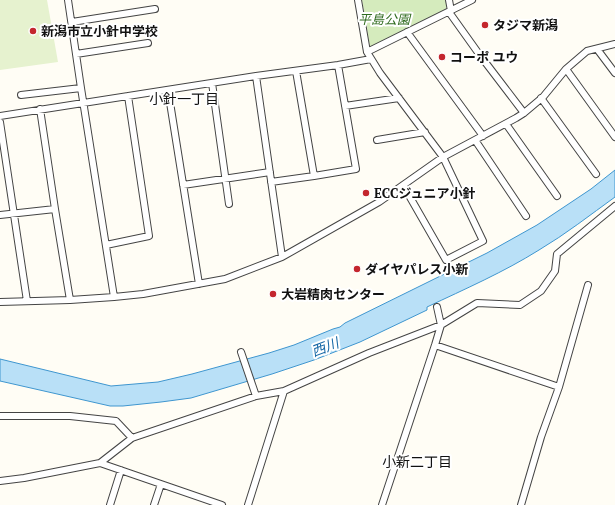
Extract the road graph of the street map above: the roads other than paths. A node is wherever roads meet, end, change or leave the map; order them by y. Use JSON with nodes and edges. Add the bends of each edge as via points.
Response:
{"nodes":[{"id":1,"x":68,"y":0,"type":"edge"},
{"id":2,"x":358,"y":0,"type":"edge"},
{"id":3,"x":449,"y":0,"type":"edge"},
{"id":4,"x":472,"y":0,"type":"edge"},
{"id":5,"x":155,"y":9,"type":"dead end"},
{"id":6,"x":450,"y":11,"type":"junction"},
{"id":7,"x":72,"y":22,"type":"junction"},
{"id":8,"x":407,"y":32,"type":"junction"},
{"id":9,"x":148,"y":43,"type":"dead end"},
{"id":10,"x":615,"y":44,"type":"edge"},
{"id":11,"x":597,"y":49,"type":"junction"},
{"id":12,"x":367,"y":52,"type":"junction"},
{"id":13,"x":76,"y":54,"type":"junction"},
{"id":14,"x":371,"y":59,"type":"junction"},
{"id":15,"x":338,"y":65,"type":"junction"},
{"id":16,"x":566,"y":69,"type":"junction"},
{"id":17,"x":296,"y":71,"type":"junction"},
{"id":18,"x":615,"y":73,"type":"edge"},
{"id":19,"x":256,"y":76,"type":"junction"},
{"id":20,"x":212,"y":83,"type":"junction"},
{"id":21,"x":81,"y":88,"type":"junction"},
{"id":22,"x":168,"y":90,"type":"junction"},
{"id":23,"x":22,"y":95,"type":"dead end"},
{"id":24,"x":128,"y":96,"type":"junction"},
{"id":25,"x":399,"y":98,"type":"junction"},
{"id":26,"x":541,"y":98,"type":"junction"},
{"id":27,"x":83,"y":102,"type":"junction"},
{"id":28,"x":345,"y":106,"type":"junction"},
{"id":29,"x":40,"y":109,"type":"junction"},
{"id":30,"x":524,"y":114,"type":"junction"},
{"id":31,"x":0,"y":116,"type":"edge"},
{"id":32,"x":0,"y":122,"type":"edge"},
{"id":33,"x":506,"y":124,"type":"junction"},
{"id":34,"x":424,"y":132,"type":"junction"},
{"id":35,"x":483,"y":136,"type":"junction"},
{"id":36,"x":615,"y":137,"type":"edge"},
{"id":37,"x":376,"y":140,"type":"dead end"},
{"id":38,"x":475,"y":140,"type":"junction"},
{"id":39,"x":443,"y":157,"type":"junction"},
{"id":40,"x":270,"y":172,"type":"junction"},
{"id":41,"x":596,"y":174,"type":"dead end"},
{"id":42,"x":314,"y":176,"type":"junction"},
{"id":43,"x":225,"y":179,"type":"junction"},
{"id":44,"x":271,"y":182,"type":"junction"},
{"id":45,"x":183,"y":185,"type":"junction"},
{"id":46,"x":403,"y":185,"type":"junction"},
{"id":47,"x":557,"y":196,"type":"dead end"},
{"id":48,"x":229,"y":204,"type":"dead end"},
{"id":49,"x":615,"y":206,"type":"edge"},
{"id":50,"x":54,"y":209,"type":"junction"},
{"id":51,"x":14,"y":213,"type":"junction"},
{"id":52,"x":0,"y":216,"type":"edge"},
{"id":53,"x":526,"y":216,"type":"dead end"},
{"id":54,"x":106,"y":245,"type":"junction"},
{"id":55,"x":282,"y":257,"type":"junction"},
{"id":56,"x":199,"y":284,"type":"junction"},
{"id":57,"x":588,"y":285,"type":"dead end"},
{"id":58,"x":114,"y":297,"type":"junction"},
{"id":59,"x":70,"y":300,"type":"junction"},
{"id":60,"x":0,"y":302,"type":"edge"},
{"id":61,"x":26,"y":302,"type":"junction"},
{"id":62,"x":437,"y":307,"type":"dead end"},
{"id":63,"x":440,"y":325,"type":"junction"},
{"id":64,"x":435,"y":345,"type":"junction"},
{"id":65,"x":240,"y":352,"type":"dead end"},
{"id":66,"x":559,"y":387,"type":"junction"},
{"id":67,"x":284,"y":391,"type":"junction"},
{"id":68,"x":256,"y":396,"type":"junction"},
{"id":69,"x":0,"y":416,"type":"edge"},
{"id":70,"x":132,"y":438,"type":"junction"},
{"id":71,"x":100,"y":463,"type":"junction"},
{"id":72,"x":121,"y":470,"type":"junction"},
{"id":73,"x":0,"y":481,"type":"edge"},
{"id":74,"x":161,"y":484,"type":"junction"},
{"id":75,"x":110,"y":505,"type":"edge"},
{"id":76,"x":154,"y":505,"type":"edge"},
{"id":77,"x":222,"y":505,"type":"edge"},
{"id":78,"x":248,"y":505,"type":"edge"},
{"id":79,"x":382,"y":505,"type":"edge"},
{"id":80,"x":520,"y":505,"type":"edge"}],
"edges":[{"from":1,"to":7,"type":"street"},
{"from":2,"to":12,"type":"street"},
{"from":3,"to":6,"type":"street"},
{"from":4,"to":6,"type":"street"},
{"from":5,"to":7,"type":"street"},
{"from":6,"to":8,"type":"street"},
{"from":6,"to":30,"type":"street"},
{"from":7,"to":13,"type":"street"},
{"from":8,"to":12,"type":"street"},
{"from":8,"to":35,"type":"street"},
{"from":9,"to":13,"type":"street"},
{"from":10,"to":11,"type":"street"},
{"from":11,"to":16,"type":"street","via":[[587,51]]},
{"from":11,"to":18,"type":"street"},
{"from":12,"to":14,"type":"street"},
{"from":13,"to":21,"type":"street"},
{"from":14,"to":15,"type":"street"},
{"from":14,"to":25,"type":"street"},
{"from":15,"to":17,"type":"street"},
{"from":15,"to":28,"type":"street"},
{"from":16,"to":26,"type":"street"},
{"from":16,"to":36,"type":"street"},
{"from":17,"to":19,"type":"street"},
{"from":17,"to":42,"type":"street"},
{"from":19,"to":20,"type":"street"},
{"from":19,"to":40,"type":"street"},
{"from":20,"to":22,"type":"street"},
{"from":20,"to":43,"type":"street"},
{"from":21,"to":23,"type":"street"},
{"from":21,"to":27,"type":"street"},
{"from":22,"to":24,"type":"street"},
{"from":22,"to":45,"type":"street"},
{"from":24,"to":27,"type":"street"},
{"from":24,"to":54,"type":"street","via":[[149,236]]},
{"from":25,"to":28,"type":"street"},
{"from":25,"to":34,"type":"street"},
{"from":26,"to":30,"type":"street"},
{"from":26,"to":41,"type":"street"},
{"from":27,"to":29,"type":"street"},
{"from":27,"to":54,"type":"street"},
{"from":28,"to":42,"type":"street","via":[[356,169]]},
{"from":29,"to":31,"type":"street"},
{"from":29,"to":50,"type":"street"},
{"from":30,"to":33,"type":"street"},
{"from":32,"to":51,"type":"street"},
{"from":33,"to":35,"type":"street"},
{"from":33,"to":47,"type":"street"},
{"from":34,"to":37,"type":"street"},
{"from":34,"to":39,"type":"street"},
{"from":35,"to":38,"type":"street"},
{"from":38,"to":39,"type":"street"},
{"from":38,"to":53,"type":"street"},
{"from":39,"to":46,"type":"street"},
{"from":39,"to":46,"type":"street","via":[[483,241],[446,260]]},
{"from":40,"to":43,"type":"street"},
{"from":40,"to":44,"type":"street"},
{"from":42,"to":44,"type":"street"},
{"from":43,"to":45,"type":"street"},
{"from":43,"to":48,"type":"street"},
{"from":44,"to":55,"type":"street"},
{"from":45,"to":56,"type":"street"},
{"from":46,"to":55,"type":"street","via":[[379,202]]},
{"from":49,"to":63,"type":"street","via":[[557,254],[554,271],[541,291],[520,305],[477,303]]},
{"from":50,"to":51,"type":"street"},
{"from":50,"to":59,"type":"street"},
{"from":51,"to":52,"type":"street"},
{"from":51,"to":61,"type":"street"},
{"from":54,"to":58,"type":"street"},
{"from":55,"to":56,"type":"street","via":[[225,279]]},
{"from":56,"to":58,"type":"street"},
{"from":57,"to":66,"type":"street"},
{"from":58,"to":59,"type":"street"},
{"from":59,"to":61,"type":"street"},
{"from":60,"to":61,"type":"street"},
{"from":62,"to":63,"type":"street"},
{"from":63,"to":64,"type":"street"},
{"from":63,"to":67,"type":"street"},
{"from":64,"to":66,"type":"street"},
{"from":64,"to":79,"type":"street"},
{"from":65,"to":68,"type":"street"},
{"from":66,"to":80,"type":"street"},
{"from":67,"to":68,"type":"street"},
{"from":67,"to":78,"type":"street"},
{"from":68,"to":70,"type":"street"},
{"from":69,"to":70,"type":"street","via":[[70,416],[116,421]]},
{"from":70,"to":71,"type":"street"},
{"from":71,"to":72,"type":"street"},
{"from":71,"to":73,"type":"street"},
{"from":72,"to":74,"type":"street"},
{"from":72,"to":75,"type":"street"},
{"from":74,"to":76,"type":"street"},
{"from":74,"to":77,"type":"street"}]}
